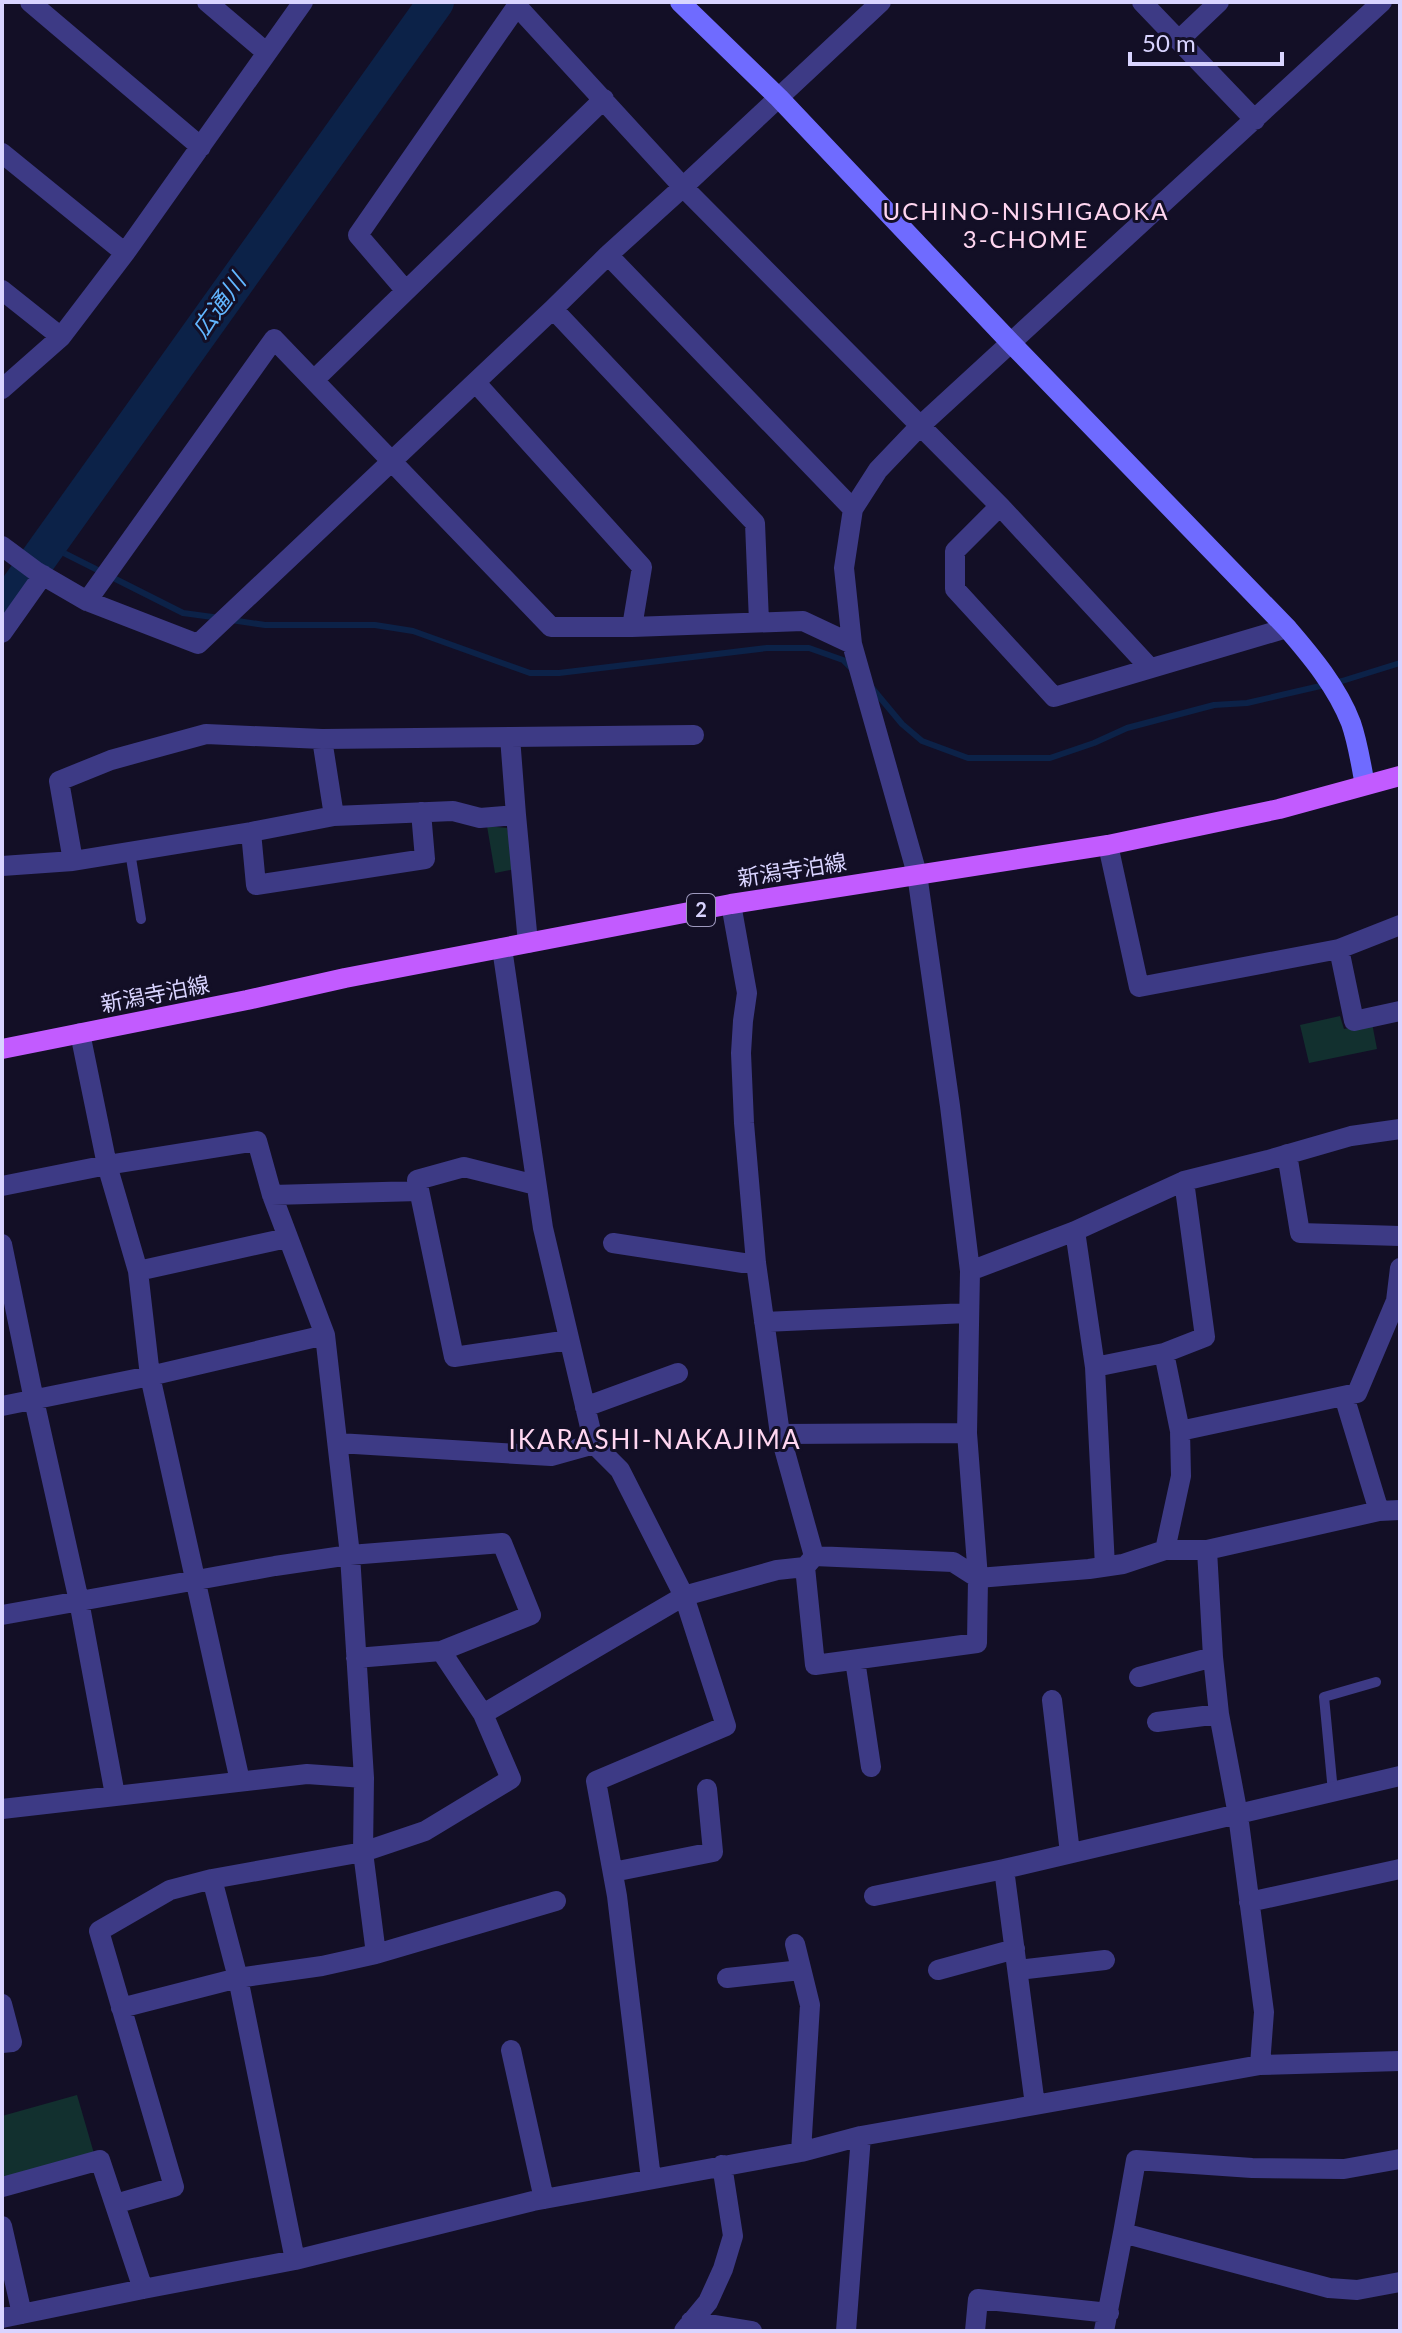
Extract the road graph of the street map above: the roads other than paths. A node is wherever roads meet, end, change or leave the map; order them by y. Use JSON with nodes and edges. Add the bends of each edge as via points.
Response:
{"nodes":[{"id":1,"x":30,"y":2,"type":"edge"},
{"id":2,"x":207,"y":2,"type":"edge"},
{"id":3,"x":303,"y":2,"type":"edge"},
{"id":4,"x":680,"y":2,"type":"edge"},
{"id":5,"x":881,"y":2,"type":"edge"},
{"id":6,"x":1142,"y":2,"type":"edge"},
{"id":7,"x":1219,"y":2,"type":"edge"},
{"id":8,"x":1382,"y":2,"type":"edge"},
{"id":9,"x":1179,"y":40,"type":"junction"},
{"id":10,"x":267,"y":53,"type":"junction"},
{"id":11,"x":779,"y":98,"type":"junction"},
{"id":12,"x":604,"y":99,"type":"junction"},
{"id":13,"x":1255,"y":120,"type":"junction"},
{"id":14,"x":201,"y":147,"type":"junction"},
{"id":15,"x":2,"y":153,"type":"edge"},
{"id":16,"x":683,"y":187,"type":"junction"},
{"id":17,"x":125,"y":253,"type":"junction"},
{"id":18,"x":608,"y":255,"type":"junction"},
{"id":19,"x":2,"y":290,"type":"edge"},
{"id":20,"x":406,"y":291,"type":"junction"},
{"id":21,"x":553,"y":309,"type":"junction"},
{"id":22,"x":61,"y":337,"type":"junction"},
{"id":23,"x":1011,"y":343,"type":"junction"},
{"id":24,"x":314,"y":380,"type":"junction"},
{"id":25,"x":476,"y":383,"type":"junction"},
{"id":26,"x":2,"y":389,"type":"edge"},
{"id":27,"x":920,"y":426,"type":"junction"},
{"id":28,"x":392,"y":462,"type":"junction"},
{"id":29,"x":1000,"y":506,"type":"junction"},
{"id":30,"x":853,"y":509,"type":"junction"},
{"id":31,"x":2,"y":546,"type":"edge"},
{"id":32,"x":40,"y":574,"type":"junction"},
{"id":33,"x":87,"y":601,"type":"junction"},
{"id":34,"x":759,"y":622,"type":"junction"},
{"id":35,"x":632,"y":627,"type":"junction"},
{"id":36,"x":1287,"y":628,"type":"junction"},
{"id":37,"x":2,"y":633,"type":"edge"},
{"id":38,"x":852,"y":644,"type":"junction"},
{"id":39,"x":1150,"y":668,"type":"junction"},
{"id":40,"x":694,"y":735,"type":"dead end"},
{"id":41,"x":510,"y":737,"type":"junction"},
{"id":42,"x":322,"y":739,"type":"junction"},
{"id":43,"x":1400,"y":776,"type":"edge"},
{"id":44,"x":1365,"y":785,"type":"junction"},
{"id":45,"x":421,"y":812,"type":"junction"},
{"id":46,"x":516,"y":815,"type":"junction"},
{"id":47,"x":334,"y":816,"type":"junction"},
{"id":48,"x":251,"y":832,"type":"junction"},
{"id":49,"x":1108,"y":845,"type":"junction"},
{"id":50,"x":130,"y":852,"type":"junction"},
{"id":51,"x":73,"y":861,"type":"junction"},
{"id":52,"x":2,"y":866,"type":"edge"},
{"id":53,"x":917,"y":874,"type":"junction"},
{"id":54,"x":731,"y":904,"type":"junction"},
{"id":55,"x":141,"y":919,"type":"dead end"},
{"id":56,"x":1400,"y":925,"type":"edge"},
{"id":57,"x":528,"y":943,"type":"junction"},
{"id":58,"x":502,"y":948,"type":"junction"},
{"id":59,"x":1339,"y":949,"type":"junction"},
{"id":60,"x":1400,"y":1011,"type":"edge"},
{"id":61,"x":80,"y":1033,"type":"junction"},
{"id":62,"x":2,"y":1049,"type":"edge"},
{"id":63,"x":1400,"y":1129,"type":"edge"},
{"id":64,"x":1287,"y":1154,"type":"junction"},
{"id":65,"x":107,"y":1165,"type":"junction"},
{"id":66,"x":1184,"y":1181,"type":"junction"},
{"id":67,"x":536,"y":1185,"type":"junction"},
{"id":68,"x":2,"y":1186,"type":"edge"},
{"id":69,"x":419,"y":1191,"type":"junction"},
{"id":70,"x":272,"y":1195,"type":"junction"},
{"id":71,"x":1075,"y":1231,"type":"junction"},
{"id":72,"x":1400,"y":1236,"type":"edge"},
{"id":73,"x":287,"y":1238,"type":"junction"},
{"id":74,"x":613,"y":1243,"type":"dead end"},
{"id":75,"x":2,"y":1244,"type":"edge"},
{"id":76,"x":756,"y":1263,"type":"junction"},
{"id":77,"x":1400,"y":1268,"type":"edge"},
{"id":78,"x":138,"y":1271,"type":"junction"},
{"id":79,"x":970,"y":1271,"type":"junction"},
{"id":80,"x":1399,"y":1291,"type":"edge"},
{"id":81,"x":968,"y":1313,"type":"junction"},
{"id":82,"x":764,"y":1322,"type":"junction"},
{"id":83,"x":325,"y":1335,"type":"junction"},
{"id":84,"x":569,"y":1340,"type":"junction"},
{"id":85,"x":1164,"y":1353,"type":"junction"},
{"id":86,"x":1095,"y":1367,"type":"junction"},
{"id":87,"x":678,"y":1373,"type":"dead end"},
{"id":88,"x":150,"y":1376,"type":"junction"},
{"id":89,"x":1344,"y":1396,"type":"junction"},
{"id":90,"x":34,"y":1400,"type":"junction"},
{"id":91,"x":2,"y":1406,"type":"edge"},
{"id":92,"x":585,"y":1407,"type":"junction"},
{"id":93,"x":1180,"y":1431,"type":"junction"},
{"id":94,"x":967,"y":1433,"type":"junction"},
{"id":95,"x":780,"y":1434,"type":"junction"},
{"id":96,"x":338,"y":1443,"type":"junction"},
{"id":97,"x":594,"y":1444,"type":"junction"},
{"id":98,"x":1390,"y":1511,"type":"edge"},
{"id":99,"x":1165,"y":1550,"type":"junction"},
{"id":100,"x":1207,"y":1550,"type":"junction"},
{"id":101,"x":350,"y":1555,"type":"junction"},
{"id":102,"x":810,"y":1562,"type":"junction"},
{"id":103,"x":1105,"y":1567,"type":"junction"},
{"id":104,"x":978,"y":1578,"type":"junction"},
{"id":105,"x":196,"y":1580,"type":"junction"},
{"id":106,"x":684,"y":1596,"type":"junction"},
{"id":107,"x":79,"y":1601,"type":"junction"},
{"id":108,"x":2,"y":1615,"type":"edge"},
{"id":109,"x":441,"y":1651,"type":"junction"},
{"id":110,"x":1213,"y":1657,"type":"junction"},
{"id":111,"x":356,"y":1658,"type":"junction"},
{"id":112,"x":855,"y":1660,"type":"junction"},
{"id":113,"x":1139,"y":1677,"type":"dead end"},
{"id":114,"x":1376,"y":1682,"type":"dead end"},
{"id":115,"x":1052,"y":1700,"type":"dead end"},
{"id":116,"x":483,"y":1714,"type":"junction"},
{"id":117,"x":1219,"y":1714,"type":"junction"},
{"id":118,"x":1157,"y":1722,"type":"dead end"},
{"id":119,"x":871,"y":1767,"type":"dead end"},
{"id":120,"x":1400,"y":1776,"type":"edge"},
{"id":121,"x":364,"y":1778,"type":"junction"},
{"id":122,"x":240,"y":1781,"type":"junction"},
{"id":123,"x":707,"y":1789,"type":"dead end"},
{"id":124,"x":1333,"y":1792,"type":"junction"},
{"id":125,"x":115,"y":1795,"type":"junction"},
{"id":126,"x":2,"y":1809,"type":"edge"},
{"id":127,"x":1238,"y":1815,"type":"junction"},
{"id":128,"x":363,"y":1852,"type":"junction"},
{"id":129,"x":1070,"y":1853,"type":"junction"},
{"id":130,"x":1004,"y":1869,"type":"junction"},
{"id":131,"x":1400,"y":1869,"type":"edge"},
{"id":132,"x":613,"y":1872,"type":"junction"},
{"id":133,"x":212,"y":1879,"type":"junction"},
{"id":134,"x":874,"y":1896,"type":"dead end"},
{"id":135,"x":556,"y":1901,"type":"dead end"},
{"id":136,"x":1249,"y":1902,"type":"junction"},
{"id":137,"x":795,"y":1944,"type":"dead end"},
{"id":138,"x":1015,"y":1949,"type":"junction"},
{"id":139,"x":376,"y":1954,"type":"junction"},
{"id":140,"x":1105,"y":1960,"type":"dead end"},
{"id":141,"x":801,"y":1970,"type":"junction"},
{"id":142,"x":938,"y":1970,"type":"dead end"},
{"id":143,"x":1018,"y":1970,"type":"junction"},
{"id":144,"x":238,"y":1978,"type":"junction"},
{"id":145,"x":727,"y":1978,"type":"dead end"},
{"id":146,"x":2,"y":2004,"type":"edge"},
{"id":147,"x":121,"y":2008,"type":"junction"},
{"id":148,"x":2,"y":2043,"type":"edge"},
{"id":149,"x":511,"y":2050,"type":"dead end"},
{"id":150,"x":1399,"y":2063,"type":"edge"},
{"id":151,"x":1260,"y":2065,"type":"junction"},
{"id":152,"x":1035,"y":2105,"type":"junction"},
{"id":153,"x":861,"y":2136,"type":"junction"},
{"id":154,"x":801,"y":2152,"type":"junction"},
{"id":155,"x":1400,"y":2159,"type":"edge"},
{"id":156,"x":722,"y":2165,"type":"junction"},
{"id":157,"x":651,"y":2179,"type":"junction"},
{"id":158,"x":2,"y":2187,"type":"edge"},
{"id":159,"x":544,"y":2199,"type":"junction"},
{"id":160,"x":115,"y":2204,"type":"junction"},
{"id":161,"x":2,"y":2226,"type":"edge"},
{"id":162,"x":1123,"y":2233,"type":"junction"},
{"id":163,"x":295,"y":2260,"type":"junction"},
{"id":164,"x":1400,"y":2282,"type":"edge"},
{"id":165,"x":143,"y":2289,"type":"junction"},
{"id":166,"x":12,"y":2316,"type":"edge"},
{"id":167,"x":688,"y":2326,"type":"edge"},
{"id":168,"x":1108,"y":2326,"type":"edge"},
{"id":169,"x":752,"y":2331,"type":"edge"},
{"id":170,"x":846,"y":2331,"type":"edge"},
{"id":171,"x":975,"y":2331,"type":"edge"}],
"edges":[{"from":1,"to":14,"type":"street"},
{"from":2,"to":10,"type":"street"},
{"from":3,"to":10,"type":"street"},
{"from":4,"to":11,"type":"street"},
{"from":5,"to":11,"type":"street"},
{"from":6,"to":9,"type":"street"},
{"from":7,"to":9,"type":"street"},
{"from":8,"to":13,"type":"street"},
{"from":9,"to":13,"type":"street"},
{"from":10,"to":14,"type":"street"},
{"from":11,"to":16,"type":"street"},
{"from":11,"to":23,"type":"street"},
{"from":12,"to":16,"type":"street"},
{"from":12,"to":20,"type":"street"},
{"from":12,"to":20,"type":"street","via":[[517,6],[358,235]]},
{"from":13,"to":23,"type":"street"},
{"from":14,"to":17,"type":"street"},
{"from":15,"to":17,"type":"street"},
{"from":16,"to":18,"type":"street"},
{"from":16,"to":27,"type":"street"},
{"from":17,"to":22,"type":"street"},
{"from":18,"to":21,"type":"street"},
{"from":18,"to":30,"type":"street"},
{"from":19,"to":22,"type":"street"},
{"from":20,"to":24,"type":"street"},
{"from":21,"to":25,"type":"street"},
{"from":21,"to":34,"type":"street","via":[[755,523]]},
{"from":22,"to":26,"type":"street"},
{"from":23,"to":27,"type":"street"},
{"from":23,"to":36,"type":"street"},
{"from":24,"to":28,"type":"street"},
{"from":24,"to":33,"type":"street","via":[[274,339]]},
{"from":25,"to":28,"type":"street"},
{"from":25,"to":35,"type":"street","via":[[642,567]]},
{"from":27,"to":29,"type":"street"},
{"from":27,"to":30,"type":"street","via":[[878,470]]},
{"from":28,"to":33,"type":"street","via":[[198,644]]},
{"from":28,"to":35,"type":"street","via":[[551,627]]},
{"from":29,"to":39,"type":"street"},
{"from":29,"to":39,"type":"street","via":[[955,551],[955,589],[964,600],[1054,697]]},
{"from":30,"to":38,"type":"street","via":[[844,568]]},
{"from":31,"to":32,"type":"street"},
{"from":32,"to":33,"type":"street"},
{"from":32,"to":37,"type":"street"},
{"from":34,"to":35,"type":"street"},
{"from":34,"to":38,"type":"street","via":[[803,621]]},
{"from":36,"to":39,"type":"street"},
{"from":36,"to":44,"type":"street","via":[[1338,695],[1351,724]]},
{"from":38,"to":53,"type":"street"},
{"from":40,"to":41,"type":"street"},
{"from":41,"to":42,"type":"street"},
{"from":41,"to":46,"type":"street"},
{"from":42,"to":47,"type":"street"},
{"from":42,"to":51,"type":"street","via":[[206,734],[111,760],[59,781]]},
{"from":43,"to":44,"type":"main road","name":"新潟寺泊線","number":"2"},
{"from":44,"to":49,"type":"main road","name":"新潟寺泊線","number":"2"},
{"from":45,"to":46,"type":"street","via":[[453,811],[480,818]]},
{"from":45,"to":47,"type":"street"},
{"from":45,"to":48,"type":"street","via":[[425,859],[256,885]]},
{"from":46,"to":57,"type":"street"},
{"from":47,"to":48,"type":"street"},
{"from":48,"to":50,"type":"street"},
{"from":49,"to":53,"type":"main road","name":"新潟寺泊線","number":"2"},
{"from":49,"to":59,"type":"street","via":[[1139,987]]},
{"from":50,"to":51,"type":"street"},
{"from":50,"to":55,"type":"lane"},
{"from":51,"to":52,"type":"street"},
{"from":53,"to":54,"type":"main road","name":"新潟寺泊線","number":"2"},
{"from":53,"to":79,"type":"street"},
{"from":54,"to":57,"type":"main road","name":"新潟寺泊線","number":"2"},
{"from":54,"to":76,"type":"street","via":[[747,993],[742,1067]]},
{"from":56,"to":59,"type":"street"},
{"from":57,"to":58,"type":"main road","name":"新潟寺泊線","number":"2"},
{"from":58,"to":61,"type":"main road","name":"新潟寺泊線","number":"2"},
{"from":58,"to":67,"type":"street"},
{"from":59,"to":60,"type":"street","via":[[1354,1021]]},
{"from":61,"to":62,"type":"main road","name":"新潟寺泊線","number":"2"},
{"from":61,"to":65,"type":"street"},
{"from":63,"to":64,"type":"street"},
{"from":64,"to":66,"type":"street"},
{"from":64,"to":72,"type":"street","via":[[1300,1233]]},
{"from":65,"to":68,"type":"street"},
{"from":65,"to":70,"type":"street","via":[[257,1141]]},
{"from":65,"to":78,"type":"street"},
{"from":66,"to":71,"type":"street"},
{"from":66,"to":85,"type":"street","via":[[1205,1337]]},
{"from":67,"to":69,"type":"street","via":[[464,1167],[417,1180]]},
{"from":67,"to":84,"type":"street"},
{"from":69,"to":70,"type":"street"},
{"from":69,"to":84,"type":"street","via":[[454,1357]]},
{"from":70,"to":73,"type":"street"},
{"from":71,"to":79,"type":"street"},
{"from":71,"to":86,"type":"street"},
{"from":73,"to":78,"type":"street"},
{"from":73,"to":83,"type":"street"},
{"from":74,"to":76,"type":"street"},
{"from":75,"to":90,"type":"street"},
{"from":76,"to":82,"type":"street"},
{"from":77,"to":80,"type":"street"},
{"from":78,"to":88,"type":"street"},
{"from":79,"to":81,"type":"street"},
{"from":80,"to":89,"type":"street","via":[[1357,1393]]},
{"from":81,"to":82,"type":"street"},
{"from":81,"to":94,"type":"street"},
{"from":82,"to":95,"type":"street"},
{"from":83,"to":88,"type":"street"},
{"from":83,"to":96,"type":"street"},
{"from":84,"to":92,"type":"street"},
{"from":85,"to":86,"type":"street"},
{"from":85,"to":93,"type":"street"},
{"from":86,"to":103,"type":"street"},
{"from":87,"to":92,"type":"street"},
{"from":88,"to":90,"type":"street"},
{"from":88,"to":105,"type":"street"},
{"from":89,"to":93,"type":"street"},
{"from":89,"to":98,"type":"street"},
{"from":90,"to":91,"type":"street"},
{"from":90,"to":107,"type":"street"},
{"from":92,"to":97,"type":"street"},
{"from":93,"to":99,"type":"street","via":[[1181,1476]]},
{"from":94,"to":95,"type":"street"},
{"from":94,"to":104,"type":"street"},
{"from":95,"to":102,"type":"street"},
{"from":96,"to":97,"type":"street","via":[[551,1456]]},
{"from":96,"to":101,"type":"street"},
{"from":97,"to":106,"type":"street","via":[[620,1470]]},
{"from":98,"to":100,"type":"street"},
{"from":99,"to":100,"type":"street"},
{"from":99,"to":103,"type":"street"},
{"from":100,"to":110,"type":"street"},
{"from":101,"to":105,"type":"street"},
{"from":101,"to":109,"type":"street","via":[[502,1543],[531,1615]]},
{"from":101,"to":111,"type":"street"},
{"from":102,"to":104,"type":"street","via":[[953,1562]]},
{"from":102,"to":106,"type":"street"},
{"from":102,"to":112,"type":"street","via":[[815,1665]]},
{"from":103,"to":104,"type":"street"},
{"from":104,"to":112,"type":"street","via":[[977,1643]]},
{"from":105,"to":107,"type":"street"},
{"from":105,"to":122,"type":"street"},
{"from":106,"to":116,"type":"street"},
{"from":106,"to":132,"type":"street","via":[[726,1726],[596,1781]]},
{"from":107,"to":108,"type":"street"},
{"from":107,"to":125,"type":"street"},
{"from":109,"to":111,"type":"street"},
{"from":109,"to":116,"type":"street"},
{"from":110,"to":113,"type":"street"},
{"from":110,"to":117,"type":"street"},
{"from":111,"to":121,"type":"street"},
{"from":112,"to":119,"type":"street"},
{"from":114,"to":124,"type":"lane","via":[[1324,1697]]},
{"from":115,"to":129,"type":"street"},
{"from":116,"to":128,"type":"street","via":[[511,1779],[425,1831]]},
{"from":117,"to":118,"type":"street"},
{"from":117,"to":127,"type":"street"},
{"from":120,"to":124,"type":"street"},
{"from":121,"to":122,"type":"street","via":[[307,1774]]},
{"from":121,"to":128,"type":"street"},
{"from":122,"to":125,"type":"street"},
{"from":123,"to":132,"type":"street","via":[[713,1852]]},
{"from":124,"to":127,"type":"street"},
{"from":125,"to":126,"type":"street"},
{"from":127,"to":129,"type":"street"},
{"from":127,"to":136,"type":"street"},
{"from":128,"to":133,"type":"street"},
{"from":128,"to":139,"type":"street"},
{"from":129,"to":130,"type":"street"},
{"from":130,"to":134,"type":"street"},
{"from":130,"to":138,"type":"street"},
{"from":131,"to":136,"type":"street"},
{"from":132,"to":157,"type":"street"},
{"from":133,"to":144,"type":"street"},
{"from":133,"to":147,"type":"street","via":[[170,1890],[99,1931]]},
{"from":135,"to":139,"type":"street"},
{"from":136,"to":151,"type":"street","via":[[1264,2012]]},
{"from":137,"to":141,"type":"street"},
{"from":138,"to":142,"type":"street"},
{"from":138,"to":143,"type":"street"},
{"from":139,"to":144,"type":"street"},
{"from":140,"to":143,"type":"street"},
{"from":141,"to":145,"type":"street"},
{"from":141,"to":154,"type":"street","via":[[810,2005]]},
{"from":143,"to":152,"type":"street"},
{"from":144,"to":147,"type":"street"},
{"from":144,"to":163,"type":"street"},
{"from":146,"to":148,"type":"street","via":[[12,2042]]},
{"from":147,"to":160,"type":"street","via":[[174,2187]]},
{"from":149,"to":159,"type":"street"},
{"from":150,"to":151,"type":"street"},
{"from":151,"to":152,"type":"street"},
{"from":152,"to":153,"type":"street"},
{"from":153,"to":154,"type":"street"},
{"from":153,"to":170,"type":"street"},
{"from":154,"to":156,"type":"street"},
{"from":155,"to":162,"type":"street","via":[[1344,2169],[1136,2160]]},
{"from":156,"to":157,"type":"street"},
{"from":156,"to":167,"type":"street","via":[[733,2236],[708,2302]]},
{"from":157,"to":159,"type":"street"},
{"from":158,"to":160,"type":"street","via":[[100,2160]]},
{"from":159,"to":163,"type":"street"},
{"from":160,"to":165,"type":"street"},
{"from":161,"to":166,"type":"street"},
{"from":162,"to":164,"type":"street","via":[[1329,2288],[1357,2290]]},
{"from":162,"to":168,"type":"street"},
{"from":163,"to":165,"type":"street"},
{"from":165,"to":166,"type":"street"},
{"from":167,"to":169,"type":"street"},
{"from":168,"to":171,"type":"street","via":[[978,2299]]}]}
